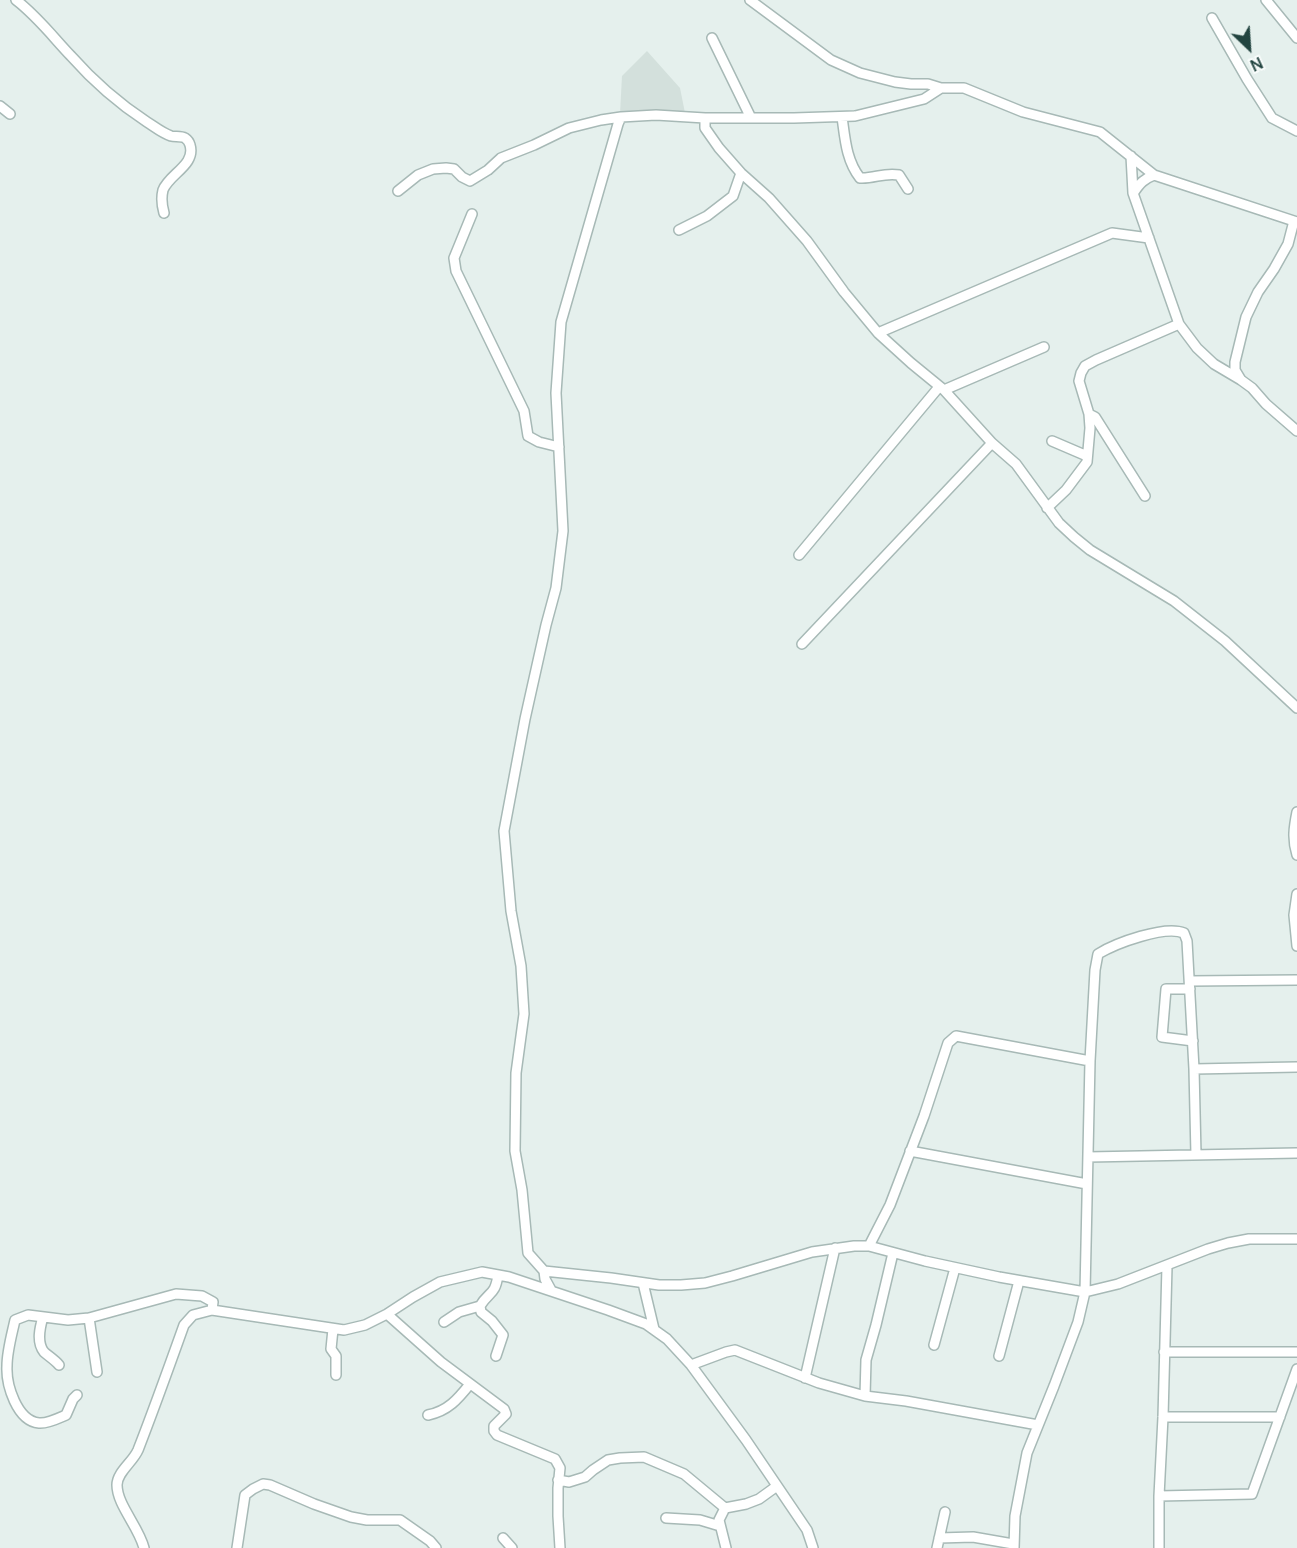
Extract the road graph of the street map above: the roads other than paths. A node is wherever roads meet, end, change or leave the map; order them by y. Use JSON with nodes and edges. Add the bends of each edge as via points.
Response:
{"nodes":[{"id":1,"x":16,"y":0,"type":"edge"},
{"id":2,"x":750,"y":0,"type":"edge"},
{"id":3,"x":1266,"y":0,"type":"edge"},
{"id":4,"x":1212,"y":18,"type":"dead end"},
{"id":5,"x":712,"y":38,"type":"dead end"},
{"id":6,"x":1297,"y":38,"type":"edge"},
{"id":7,"x":941,"y":88,"type":"junction"},
{"id":8,"x":0,"y":106,"type":"edge"},
{"id":9,"x":10,"y":114,"type":"dead end"},
{"id":10,"x":621,"y":117,"type":"junction"},
{"id":11,"x":842,"y":117,"type":"junction"},
{"id":12,"x":705,"y":118,"type":"junction"},
{"id":13,"x":751,"y":118,"type":"junction"},
{"id":14,"x":1297,"y":131,"type":"edge"},
{"id":15,"x":1131,"y":156,"type":"junction"},
{"id":16,"x":741,"y":173,"type":"junction"},
{"id":17,"x":1155,"y":175,"type":"junction"},
{"id":18,"x":908,"y":189,"type":"dead end"},
{"id":19,"x":398,"y":191,"type":"dead end"},
{"id":20,"x":1133,"y":193,"type":"junction"},
{"id":21,"x":164,"y":213,"type":"dead end"},
{"id":22,"x":472,"y":214,"type":"dead end"},
{"id":23,"x":1296,"y":222,"type":"edge"},
{"id":24,"x":679,"y":230,"type":"dead end"},
{"id":25,"x":1149,"y":238,"type":"junction"},
{"id":26,"x":1179,"y":324,"type":"junction"},
{"id":27,"x":879,"y":333,"type":"junction"},
{"id":28,"x":1044,"y":347,"type":"dead end"},
{"id":29,"x":1241,"y":380,"type":"junction"},
{"id":30,"x":941,"y":388,"type":"junction"},
{"id":31,"x":1089,"y":414,"type":"junction"},
{"id":32,"x":1297,"y":431,"type":"edge"},
{"id":33,"x":1052,"y":441,"type":"dead end"},
{"id":34,"x":992,"y":443,"type":"junction"},
{"id":35,"x":559,"y":447,"type":"junction"},
{"id":36,"x":1087,"y":456,"type":"junction"},
{"id":37,"x":1145,"y":496,"type":"dead end"},
{"id":38,"x":1047,"y":508,"type":"junction"},
{"id":39,"x":799,"y":555,"type":"dead end"},
{"id":40,"x":802,"y":644,"type":"dead end"},
{"id":41,"x":1297,"y":708,"type":"edge"},
{"id":42,"x":1297,"y":812,"type":"edge"},
{"id":43,"x":1297,"y":855,"type":"edge"},
{"id":44,"x":1297,"y":894,"type":"edge"},
{"id":45,"x":1297,"y":946,"type":"edge"},
{"id":46,"x":1297,"y":980,"type":"edge"},
{"id":47,"x":1190,"y":985,"type":"junction"},
{"id":48,"x":1193,"y":1041,"type":"junction"},
{"id":49,"x":1090,"y":1061,"type":"junction"},
{"id":50,"x":1297,"y":1067,"type":"edge"},
{"id":51,"x":1194,"y":1070,"type":"junction"},
{"id":52,"x":910,"y":1151,"type":"junction"},
{"id":53,"x":1297,"y":1153,"type":"edge"},
{"id":54,"x":1196,"y":1155,"type":"junction"},
{"id":55,"x":1088,"y":1157,"type":"junction"},
{"id":56,"x":1087,"y":1184,"type":"junction"},
{"id":57,"x":1297,"y":1239,"type":"edge"},
{"id":58,"x":869,"y":1246,"type":"junction"},
{"id":59,"x":835,"y":1248,"type":"junction"},
{"id":60,"x":893,"y":1253,"type":"junction"},
{"id":61,"x":1167,"y":1266,"type":"junction"},
{"id":62,"x":955,"y":1268,"type":"junction"},
{"id":63,"x":544,"y":1271,"type":"junction"},
{"id":64,"x":498,"y":1275,"type":"junction"},
{"id":65,"x":1019,"y":1281,"type":"junction"},
{"id":66,"x":643,"y":1282,"type":"junction"},
{"id":67,"x":551,"y":1290,"type":"junction"},
{"id":68,"x":1085,"y":1292,"type":"junction"},
{"id":69,"x":480,"y":1306,"type":"junction"},
{"id":70,"x":212,"y":1310,"type":"junction"},
{"id":71,"x":387,"y":1314,"type":"junction"},
{"id":72,"x":43,"y":1317,"type":"junction"},
{"id":73,"x":89,"y":1318,"type":"junction"},
{"id":74,"x":444,"y":1322,"type":"dead end"},
{"id":75,"x":333,"y":1329,"type":"junction"},
{"id":76,"x":654,"y":1329,"type":"junction"},
{"id":77,"x":934,"y":1345,"type":"dead end"},
{"id":78,"x":1164,"y":1352,"type":"junction"},
{"id":79,"x":1297,"y":1352,"type":"edge"},
{"id":80,"x":496,"y":1356,"type":"dead end"},
{"id":81,"x":999,"y":1356,"type":"dead end"},
{"id":82,"x":59,"y":1365,"type":"dead end"},
{"id":83,"x":691,"y":1365,"type":"junction"},
{"id":84,"x":1297,"y":1369,"type":"edge"},
{"id":85,"x":97,"y":1372,"type":"dead end"},
{"id":86,"x":336,"y":1375,"type":"dead end"},
{"id":87,"x":805,"y":1378,"type":"junction"},
{"id":88,"x":470,"y":1384,"type":"junction"},
{"id":89,"x":77,"y":1395,"type":"dead end"},
{"id":90,"x":865,"y":1396,"type":"junction"},
{"id":91,"x":428,"y":1415,"type":"dead end"},
{"id":92,"x":1163,"y":1417,"type":"junction"},
{"id":93,"x":1280,"y":1418,"type":"junction"},
{"id":94,"x":1038,"y":1425,"type":"junction"},
{"id":95,"x":558,"y":1480,"type":"junction"},
{"id":96,"x":777,"y":1486,"type":"junction"},
{"id":97,"x":1159,"y":1496,"type":"junction"},
{"id":98,"x":725,"y":1508,"type":"junction"},
{"id":99,"x":945,"y":1512,"type":"dead end"},
{"id":100,"x":666,"y":1518,"type":"dead end"},
{"id":101,"x":720,"y":1526,"type":"junction"},
{"id":102,"x":504,"y":1538,"type":"dead end"},
{"id":103,"x":939,"y":1538,"type":"junction"},
{"id":104,"x":1013,"y":1546,"type":"edge"},
{"id":105,"x":144,"y":1548,"type":"edge"},
{"id":106,"x":237,"y":1548,"type":"edge"},
{"id":107,"x":436,"y":1548,"type":"edge"},
{"id":108,"x":512,"y":1548,"type":"edge"},
{"id":109,"x":560,"y":1548,"type":"edge"},
{"id":110,"x":726,"y":1548,"type":"edge"},
{"id":111,"x":813,"y":1548,"type":"edge"},
{"id":112,"x":937,"y":1548,"type":"edge"},
{"id":113,"x":1159,"y":1548,"type":"edge"}],
"edges":[{"from":1,"to":21,"type":"street","via":[[128,109],[160,131],[188,140],[189,159],[164,189]]},
{"from":2,"to":7,"type":"street","via":[[831,60],[895,82]]},
{"from":3,"to":6,"type":"street"},
{"from":4,"to":14,"type":"street","via":[[1272,118]]},
{"from":5,"to":13,"type":"street"},
{"from":7,"to":11,"type":"street","via":[[924,99]]},
{"from":7,"to":15,"type":"street","via":[[964,88],[1023,112],[1100,132]]},
{"from":8,"to":9,"type":"street"},
{"from":10,"to":12,"type":"street"},
{"from":10,"to":19,"type":"street","via":[[568,128],[501,158],[471,181],[454,169],[433,169]]},
{"from":10,"to":35,"type":"street","via":[[561,322],[556,393]]},
{"from":11,"to":13,"type":"street"},
{"from":11,"to":18,"type":"street","via":[[852,168],[860,178],[891,173],[899,175]]},
{"from":12,"to":13,"type":"street"},
{"from":12,"to":16,"type":"street","via":[[705,128],[714,142]]},
{"from":15,"to":17,"type":"street"},
{"from":15,"to":20,"type":"street"},
{"from":16,"to":24,"type":"street","via":[[733,196],[707,216]]},
{"from":16,"to":27,"type":"street","via":[[807,241]]},
{"from":17,"to":20,"type":"street","via":[[1145,178]]},
{"from":17,"to":23,"type":"street"},
{"from":20,"to":25,"type":"street"},
{"from":22,"to":35,"type":"street","via":[[454,258],[456,271],[524,411],[528,436]]},
{"from":23,"to":29,"type":"street","via":[[1275,269],[1246,317],[1235,362]]},
{"from":25,"to":26,"type":"street"},
{"from":25,"to":27,"type":"street","via":[[1112,234]]},
{"from":26,"to":29,"type":"street","via":[[1197,348]]},
{"from":26,"to":31,"type":"street","via":[[1085,366],[1078,381]]},
{"from":27,"to":30,"type":"street"},
{"from":28,"to":30,"type":"street"},
{"from":29,"to":32,"type":"street"},
{"from":30,"to":34,"type":"street"},
{"from":30,"to":39,"type":"street"},
{"from":31,"to":36,"type":"street"},
{"from":31,"to":37,"type":"street","via":[[1095,417]]},
{"from":33,"to":36,"type":"street"},
{"from":34,"to":38,"type":"street","via":[[1016,465]]},
{"from":34,"to":40,"type":"street"},
{"from":35,"to":63,"type":"street","via":[[563,531],[556,588],[504,831],[524,1014],[516,1072],[515,1151],[528,1253]]},
{"from":36,"to":38,"type":"street","via":[[1087,462],[1066,490]]},
{"from":38,"to":41,"type":"street","via":[[1090,550],[1174,602],[1225,641]]},
{"from":42,"to":43,"type":"street","via":[[1293,833]]},
{"from":44,"to":45,"type":"street"},
{"from":46,"to":47,"type":"street"},
{"from":47,"to":48,"type":"street"},
{"from":47,"to":48,"type":"street","via":[[1166,989],[1162,1037]]},
{"from":47,"to":49,"type":"street","via":[[1187,941],[1184,933],[1177,930],[1136,937],[1098,954]]},
{"from":48,"to":51,"type":"street"},
{"from":49,"to":52,"type":"street","via":[[956,1036],[948,1043]]},
{"from":49,"to":55,"type":"street"},
{"from":50,"to":51,"type":"street"},
{"from":51,"to":54,"type":"street"},
{"from":52,"to":56,"type":"street"},
{"from":52,"to":58,"type":"street","via":[[890,1205]]},
{"from":53,"to":54,"type":"street"},
{"from":54,"to":55,"type":"street"},
{"from":55,"to":56,"type":"street"},
{"from":56,"to":68,"type":"street"},
{"from":57,"to":61,"type":"street","via":[[1228,1243]]},
{"from":58,"to":59,"type":"street"},
{"from":58,"to":60,"type":"street"},
{"from":59,"to":66,"type":"street","via":[[705,1283]]},
{"from":59,"to":87,"type":"street"},
{"from":60,"to":62,"type":"street"},
{"from":60,"to":90,"type":"street","via":[[866,1360]]},
{"from":61,"to":68,"type":"street"},
{"from":61,"to":78,"type":"street"},
{"from":62,"to":65,"type":"street"},
{"from":62,"to":77,"type":"street"},
{"from":63,"to":66,"type":"street"},
{"from":63,"to":67,"type":"street"},
{"from":64,"to":67,"type":"street"},
{"from":64,"to":69,"type":"street","via":[[496,1288]]},
{"from":64,"to":71,"type":"street","via":[[482,1272],[440,1282]]},
{"from":65,"to":68,"type":"street"},
{"from":65,"to":81,"type":"street"},
{"from":66,"to":76,"type":"street"},
{"from":67,"to":76,"type":"street"},
{"from":68,"to":94,"type":"street","via":[[1078,1323]]},
{"from":69,"to":74,"type":"street","via":[[459,1312]]},
{"from":69,"to":80,"type":"street","via":[[503,1335]]},
{"from":70,"to":73,"type":"street","via":[[213,1302],[202,1296],[176,1294]]},
{"from":70,"to":75,"type":"street"},
{"from":70,"to":105,"type":"street","via":[[193,1315],[184,1325],[136,1454],[119,1476],[119,1495]]},
{"from":71,"to":75,"type":"street","via":[[364,1325]]},
{"from":71,"to":88,"type":"street"},
{"from":72,"to":73,"type":"street"},
{"from":72,"to":82,"type":"street","via":[[39,1331],[43,1350]]},
{"from":72,"to":89,"type":"street","via":[[28,1315],[15,1320],[7,1366],[9,1388],[17,1407],[41,1423],[66,1415]]},
{"from":73,"to":85,"type":"street"},
{"from":75,"to":86,"type":"street","via":[[331,1349],[336,1356]]},
{"from":76,"to":83,"type":"street"},
{"from":78,"to":79,"type":"street"},
{"from":78,"to":92,"type":"street"},
{"from":83,"to":87,"type":"street","via":[[735,1350]]},
{"from":83,"to":96,"type":"street"},
{"from":84,"to":93,"type":"street"},
{"from":87,"to":90,"type":"street"},
{"from":88,"to":91,"type":"street","via":[[451,1406]]},
{"from":88,"to":95,"type":"street","via":[[504,1409],[506,1414],[494,1426],[497,1435],[555,1459],[560,1468]]},
{"from":90,"to":94,"type":"street"},
{"from":92,"to":93,"type":"street"},
{"from":92,"to":97,"type":"street"},
{"from":93,"to":97,"type":"street","via":[[1252,1494]]},
{"from":94,"to":104,"type":"street","via":[[1019,1490]]},
{"from":95,"to":98,"type":"street","via":[[568,1482],[585,1477],[608,1460],[644,1457],[684,1474]]},
{"from":95,"to":109,"type":"street"},
{"from":96,"to":98,"type":"street","via":[[746,1504]]},
{"from":96,"to":111,"type":"street","via":[[807,1530]]},
{"from":97,"to":113,"type":"street"},
{"from":98,"to":101,"type":"street"},
{"from":99,"to":103,"type":"street"},
{"from":100,"to":101,"type":"street","via":[[700,1520]]},
{"from":101,"to":110,"type":"street"},
{"from":102,"to":108,"type":"street"},
{"from":103,"to":104,"type":"street","via":[[974,1537]]},
{"from":103,"to":112,"type":"street"},
{"from":106,"to":107,"type":"street","via":[[245,1495],[263,1484],[351,1517],[400,1520]]}]}
